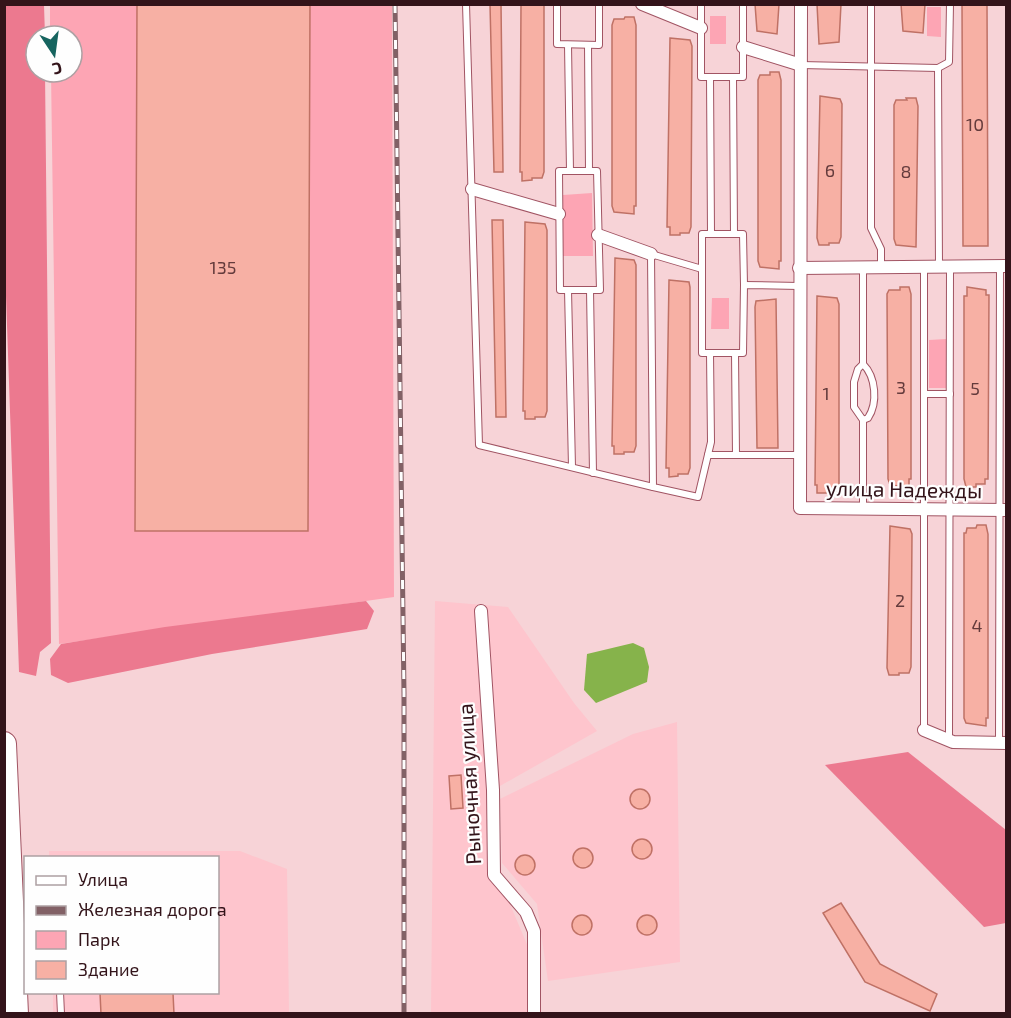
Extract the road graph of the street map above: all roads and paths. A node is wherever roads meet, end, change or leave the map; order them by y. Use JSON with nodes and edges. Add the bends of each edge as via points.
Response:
{"nodes":[{"id":1,"x":466,"y":4,"type":"edge"},
{"id":2,"x":557,"y":4,"type":"edge"},
{"id":3,"x":599,"y":4,"type":"edge"},
{"id":4,"x":642,"y":4,"type":"edge"},
{"id":5,"x":701,"y":4,"type":"edge"},
{"id":6,"x":743,"y":4,"type":"edge"},
{"id":7,"x":801,"y":4,"type":"edge"},
{"id":8,"x":871,"y":4,"type":"edge"},
{"id":9,"x":950,"y":4,"type":"edge"},
{"id":10,"x":701,"y":28,"type":"junction"},
{"id":11,"x":568,"y":45,"type":"junction"},
{"id":12,"x":588,"y":45,"type":"junction"},
{"id":13,"x":743,"y":46,"type":"junction"},
{"id":14,"x":801,"y":65,"type":"junction"},
{"id":15,"x":870,"y":67,"type":"junction"},
{"id":16,"x":938,"y":68,"type":"junction"},
{"id":17,"x":710,"y":77,"type":"junction"},
{"id":18,"x":733,"y":77,"type":"junction"},
{"id":19,"x":570,"y":171,"type":"junction"},
{"id":20,"x":589,"y":171,"type":"junction"},
{"id":21,"x":472,"y":189,"type":"junction"},
{"id":22,"x":559,"y":214,"type":"junction"},
{"id":23,"x":711,"y":234,"type":"junction"},
{"id":24,"x":734,"y":234,"type":"junction"},
{"id":25,"x":598,"y":235,"type":"junction"},
{"id":26,"x":651,"y":254,"type":"junction"},
{"id":27,"x":1003,"y":266,"type":"edge"},
{"id":28,"x":944,"y":267,"type":"junction"},
{"id":29,"x":799,"y":268,"type":"junction"},
{"id":30,"x":924,"y":268,"type":"junction"},
{"id":31,"x":702,"y":269,"type":"junction"},
{"id":32,"x":864,"y":269,"type":"junction"},
{"id":33,"x":880,"y":269,"type":"junction"},
{"id":34,"x":744,"y":285,"type":"junction"},
{"id":35,"x":799,"y":286,"type":"junction"},
{"id":36,"x":568,"y":290,"type":"junction"},
{"id":37,"x":590,"y":290,"type":"junction"},
{"id":38,"x":710,"y":353,"type":"junction"},
{"id":39,"x":735,"y":353,"type":"junction"},
{"id":40,"x":864,"y":364,"type":"junction"},
{"id":41,"x":924,"y":394,"type":"junction"},
{"id":42,"x":950,"y":394,"type":"junction"},
{"id":43,"x":863,"y":420,"type":"junction"},
{"id":44,"x":708,"y":455,"type":"junction"},
{"id":45,"x":735,"y":455,"type":"junction"},
{"id":46,"x":800,"y":455,"type":"junction"},
{"id":47,"x":572,"y":467,"type":"junction"},
{"id":48,"x":593,"y":472,"type":"junction"},
{"id":49,"x":653,"y":487,"type":"junction"},
{"id":50,"x":863,"y":509,"type":"junction"},
{"id":51,"x":924,"y":510,"type":"junction"},
{"id":52,"x":950,"y":510,"type":"junction"},
{"id":53,"x":1003,"y":510,"type":"edge"},
{"id":54,"x":481,"y":611,"type":"dead end"},
{"id":55,"x":924,"y":730,"type":"joint"},
{"id":56,"x":949,"y":741,"type":"junction"},
{"id":57,"x":1003,"y":743,"type":"edge"},
{"id":58,"x":4,"y":744,"type":"edge"},
{"id":59,"x":60,"y":994,"type":"edge"},
{"id":60,"x":16,"y":1014,"type":"edge"},
{"id":61,"x":61,"y":1014,"type":"edge"},
{"id":62,"x":534,"y":1014,"type":"edge"}],
"edges":[{"from":1,"to":21,"type":"lane"},
{"from":2,"to":11,"type":"lane","via":[[557,44]]},
{"from":3,"to":12,"type":"lane","via":[[599,45]]},
{"from":4,"to":10,"type":"street"},
{"from":5,"to":10,"type":"lane"},
{"from":6,"to":13,"type":"lane"},
{"from":7,"to":14,"type":"street"},
{"from":8,"to":15,"type":"lane"},
{"from":9,"to":16,"type":"lane","via":[[949,62]]},
{"from":10,"to":17,"type":"lane","via":[[701,77]]},
{"from":11,"to":12,"type":"lane"},
{"from":11,"to":19,"type":"lane"},
{"from":12,"to":20,"type":"lane"},
{"from":13,"to":14,"type":"street"},
{"from":13,"to":18,"type":"lane","via":[[743,77]]},
{"from":14,"to":15,"type":"lane"},
{"from":14,"to":29,"type":"street"},
{"from":15,"to":16,"type":"lane"},
{"from":15,"to":33,"type":"lane","via":[[871,228],[881,249]]},
{"from":16,"to":28,"type":"lane"},
{"from":17,"to":18,"type":"lane"},
{"from":17,"to":23,"type":"lane"},
{"from":18,"to":24,"type":"lane"},
{"from":19,"to":20,"type":"lane"},
{"from":19,"to":22,"type":"lane","via":[[559,171]]},
{"from":20,"to":25,"type":"lane","via":[[597,171]]},
{"from":21,"to":22,"type":"street"},
{"from":21,"to":47,"type":"lane","via":[[478,445]]},
{"from":22,"to":36,"type":"lane","via":[[560,290]]},
{"from":23,"to":24,"type":"lane"},
{"from":23,"to":31,"type":"lane","via":[[702,234]]},
{"from":24,"to":34,"type":"lane","via":[[743,234]]},
{"from":25,"to":26,"type":"street"},
{"from":25,"to":37,"type":"lane","via":[[600,290]]},
{"from":26,"to":31,"type":"lane"},
{"from":26,"to":49,"type":"lane"},
{"from":27,"to":28,"type":"street"},
{"from":27,"to":53,"type":"lane"},
{"from":28,"to":30,"type":"street"},
{"from":28,"to":42,"type":"lane"},
{"from":29,"to":32,"type":"street"},
{"from":29,"to":35,"type":"street"},
{"from":30,"to":33,"type":"street"},
{"from":30,"to":41,"type":"lane"},
{"from":31,"to":38,"type":"lane","via":[[702,353]]},
{"from":32,"to":33,"type":"street"},
{"from":32,"to":40,"type":"lane"},
{"from":34,"to":35,"type":"lane"},
{"from":34,"to":39,"type":"lane","via":[[744,353]]},
{"from":35,"to":46,"type":"street"},
{"from":36,"to":37,"type":"lane"},
{"from":36,"to":47,"type":"lane"},
{"from":37,"to":48,"type":"lane"},
{"from":38,"to":39,"type":"lane"},
{"from":38,"to":44,"type":"lane"},
{"from":39,"to":45,"type":"lane"},
{"from":40,"to":43,"type":"lane","via":[[854,382],[854,407]]},
{"from":40,"to":43,"type":"lane","via":[[873,378],[874,405]]},
{"from":41,"to":42,"type":"lane"},
{"from":41,"to":51,"type":"lane"},
{"from":42,"to":52,"type":"lane"},
{"from":43,"to":50,"type":"lane"},
{"from":44,"to":45,"type":"lane"},
{"from":44,"to":49,"type":"lane","via":[[698,497]]},
{"from":45,"to":46,"type":"lane"},
{"from":46,"to":50,"type":"street","name":"улица Надежды","via":[[800,508]]},
{"from":47,"to":48,"type":"lane"},
{"from":48,"to":49,"type":"lane"},
{"from":50,"to":51,"type":"street","name":"улица Надежды"},
{"from":51,"to":52,"type":"street","name":"улица Надежды"},
{"from":51,"to":55,"type":"lane"},
{"from":52,"to":53,"type":"street","name":"улица Надежды"},
{"from":52,"to":56,"type":"lane"},
{"from":53,"to":57,"type":"lane"},
{"from":54,"to":62,"type":"street","name":"Рыночная улица","via":[[493,790],[494,875],[526,912],[534,931]]},
{"from":55,"to":56,"type":"street"},
{"from":56,"to":57,"type":"street"},
{"from":58,"to":60,"type":"highway"},
{"from":59,"to":61,"type":"lane"}]}
